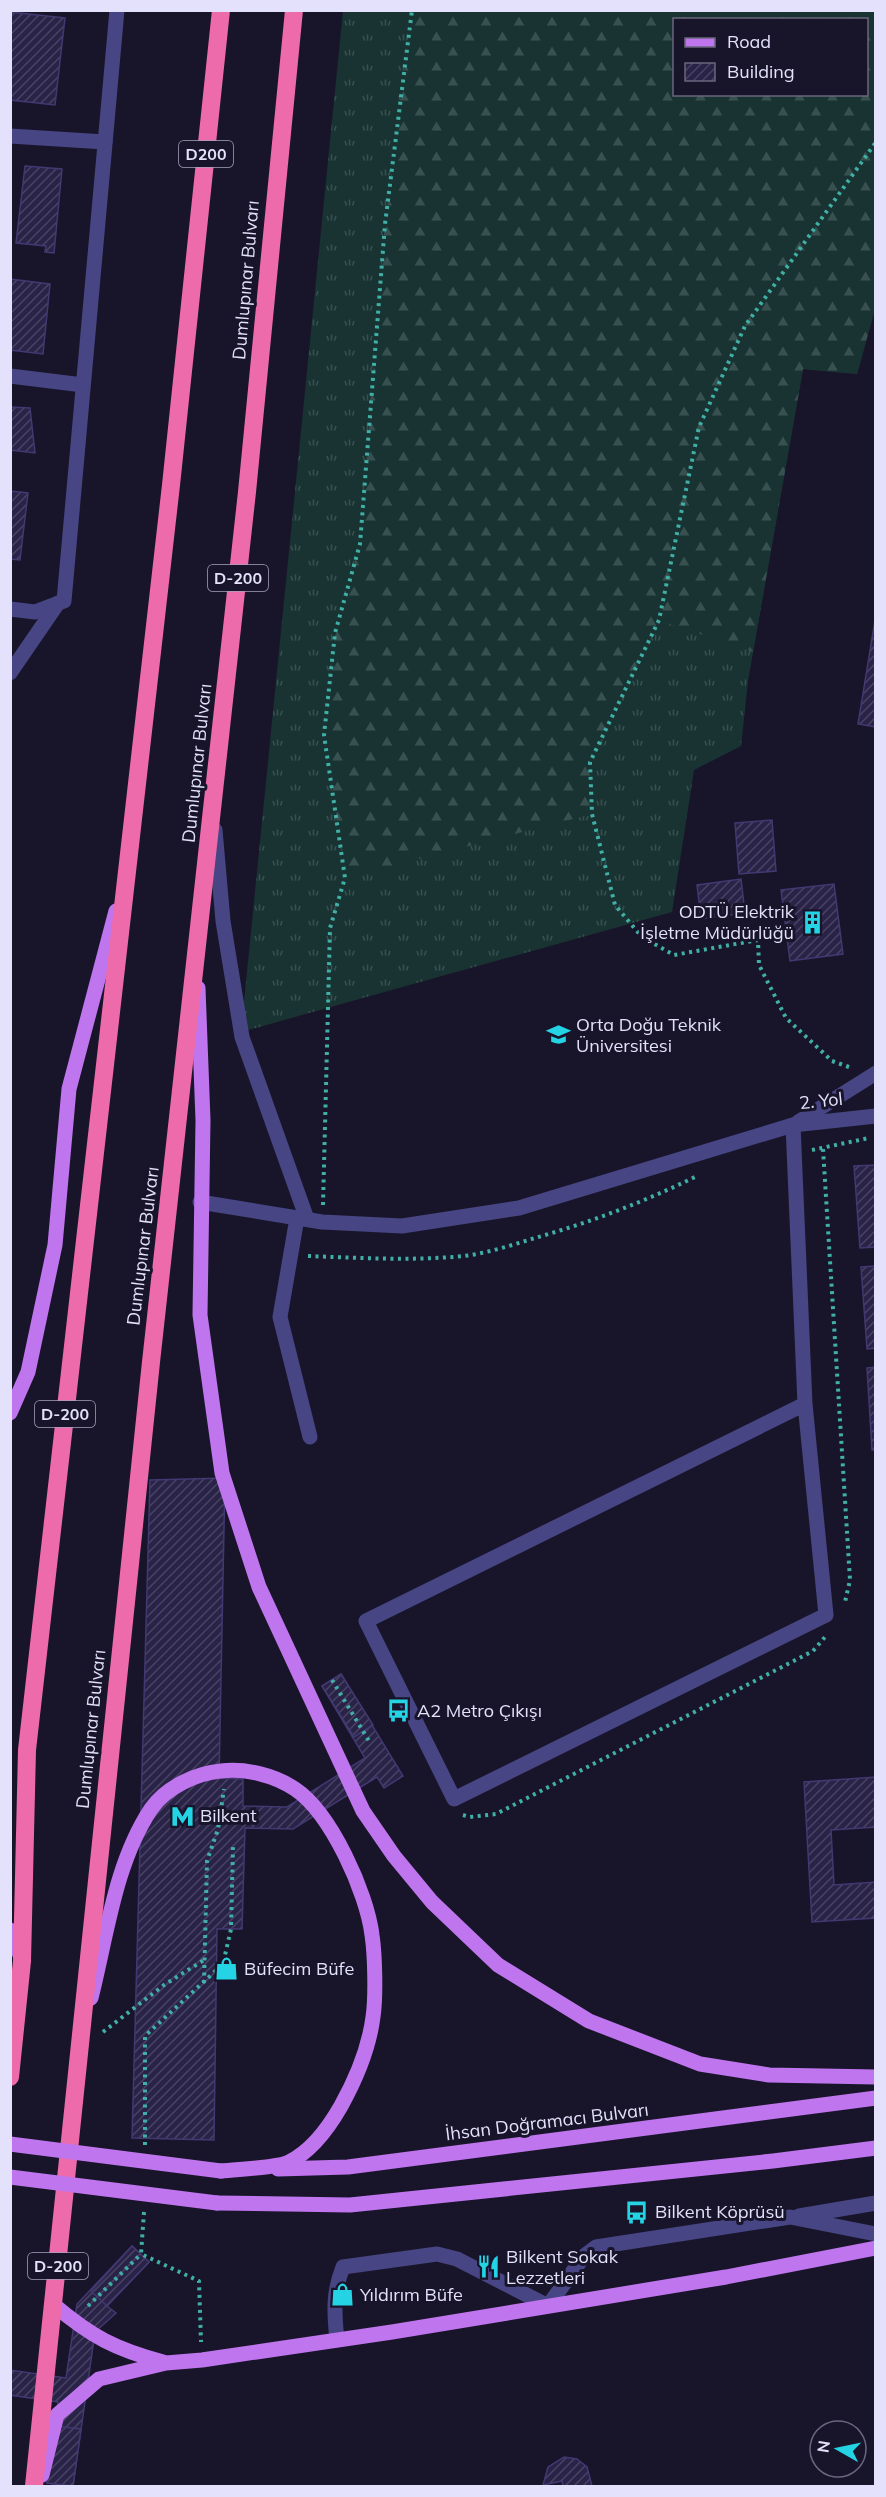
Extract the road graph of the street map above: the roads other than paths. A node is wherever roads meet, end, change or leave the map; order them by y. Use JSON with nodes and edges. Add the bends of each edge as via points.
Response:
{"nodes":[{"id":1,"x":117,"y":10,"type":"edge"},
{"id":2,"x":221,"y":10,"type":"edge"},
{"id":3,"x":294,"y":10,"type":"edge"},
{"id":4,"x":10,"y":136,"type":"edge"},
{"id":5,"x":105,"y":142,"type":"junction"},
{"id":6,"x":192,"y":297,"type":"joint"},
{"id":7,"x":10,"y":376,"type":"edge"},
{"id":8,"x":83,"y":385,"type":"junction"},
{"id":9,"x":58,"y":603,"type":"junction"},
{"id":10,"x":10,"y":609,"type":"edge"},
{"id":11,"x":10,"y":673,"type":"edge"},
{"id":12,"x":213,"y":812,"type":"junction"},
{"id":13,"x":128,"y":868,"type":"junction"},
{"id":14,"x":197,"y":953,"type":"junction"},
{"id":15,"x":873,"y":1074,"type":"edge"},
{"id":16,"x":876,"y":1116,"type":"edge"},
{"id":17,"x":793,"y":1125,"type":"junction"},
{"id":18,"x":200,"y":1203,"type":"junction"},
{"id":19,"x":309,"y":1220,"type":"junction"},
{"id":20,"x":805,"y":1404,"type":"junction"},
{"id":21,"x":10,"y":1413,"type":"edge"},
{"id":22,"x":310,"y":1437,"type":"dead end"},
{"id":23,"x":10,"y":1930,"type":"edge"},
{"id":24,"x":22,"y":1961,"type":"junction"},
{"id":25,"x":80,"y":2048,"type":"junction"},
{"id":26,"x":10,"y":2077,"type":"edge"},
{"id":27,"x":876,"y":2077,"type":"edge"},
{"id":28,"x":876,"y":2098,"type":"edge"},
{"id":29,"x":10,"y":2144,"type":"edge"},
{"id":30,"x":876,"y":2148,"type":"edge"},
{"id":31,"x":221,"y":2171,"type":"junction"},
{"id":32,"x":10,"y":2177,"type":"edge"},
{"id":33,"x":876,"y":2203,"type":"edge"},
{"id":34,"x":790,"y":2217,"type":"junction"},
{"id":35,"x":876,"y":2234,"type":"edge"},
{"id":36,"x":876,"y":2248,"type":"edge"},
{"id":37,"x":54,"y":2305,"type":"junction"},
{"id":38,"x":548,"y":2306,"type":"junction"},
{"id":39,"x":337,"y":2340,"type":"junction"},
{"id":40,"x":166,"y":2363,"type":"junction"},
{"id":41,"x":34,"y":2487,"type":"edge"},
{"id":42,"x":39,"y":2487,"type":"edge"}],
"edges":[{"from":1,"to":5,"type":"street"},
{"from":2,"to":6,"type":"highway","number":"D200"},
{"from":3,"to":12,"type":"highway","name":"Dumlupınar Bulvarı","number":"D-200"},
{"from":4,"to":5,"type":"street"},
{"from":5,"to":8,"type":"street"},
{"from":6,"to":13,"type":"highway","number":"D-200"},
{"from":7,"to":8,"type":"street"},
{"from":8,"to":9,"type":"street","via":[[64,601]]},
{"from":9,"to":10,"type":"street","via":[[35,612]]},
{"from":9,"to":11,"type":"street"},
{"from":12,"to":14,"type":"highway","name":"Dumlupınar Bulvarı","number":"D-200"},
{"from":12,"to":19,"type":"street","via":[[223,921],[242,1037]]},
{"from":13,"to":21,"type":"main road","via":[[69,1089],[55,1245],[28,1372]]},
{"from":13,"to":24,"type":"highway","number":"D-200","via":[[27,1750]]},
{"from":14,"to":18,"type":"main road","via":[[203,1120]]},
{"from":14,"to":25,"type":"highway","name":"Dumlupınar Bulvarı","number":"D-200"},
{"from":15,"to":17,"type":"street","name":"2. Yol"},
{"from":16,"to":17,"type":"street","name":"2. Yol"},
{"from":17,"to":19,"type":"street","via":[[519,1208],[402,1226]]},
{"from":17,"to":20,"type":"street"},
{"from":18,"to":19,"type":"street"},
{"from":18,"to":27,"type":"main road","via":[[200,1315],[222,1473],[259,1587],[363,1811],[394,1856],[432,1902],[498,1965],[589,2021],[700,2064],[769,2075]]},
{"from":19,"to":22,"type":"street","via":[[289,1255],[280,1317]]},
{"from":20,"to":20,"type":"street","via":[[826,1615],[454,1799],[366,1621]]},
{"from":23,"to":24,"type":"main road"},
{"from":24,"to":26,"type":"highway","number":"D-200"},
{"from":25,"to":31,"type":"main road","via":[[123,1868],[153,1806],[171,1790],[207,1772],[233,1769],[255,1773],[296,1790],[343,1851],[361,1892],[372,1935],[373,2016],[362,2060],[347,2096],[313,2144],[288,2163]]},
{"from":25,"to":37,"type":"highway","name":"Dumlupınar Bulvarı","number":"D-200"},
{"from":28,"to":31,"type":"main road","name":"İhsan Doğramacı Bulvarı","via":[[348,2167]]},
{"from":29,"to":31,"type":"main road","bridge":true},
{"from":30,"to":32,"type":"main road","bridge":true,"via":[[350,2205],[218,2203]]},
{"from":33,"to":34,"type":"street"},
{"from":34,"to":35,"type":"street"},
{"from":34,"to":38,"type":"street","via":[[596,2247],[584,2256]]},
{"from":36,"to":38,"type":"main road"},
{"from":37,"to":40,"type":"main road","via":[[84,2331],[123,2352]]},
{"from":37,"to":41,"type":"highway","name":"Dumlupınar Bulvarı","number":"D-200"},
{"from":38,"to":39,"type":"main road"},
{"from":38,"to":39,"type":"street","via":[[457,2259],[437,2254],[343,2267],[333,2305]]},
{"from":39,"to":40,"type":"main road"},
{"from":40,"to":42,"type":"main road","via":[[99,2379],[57,2415]]}]}
